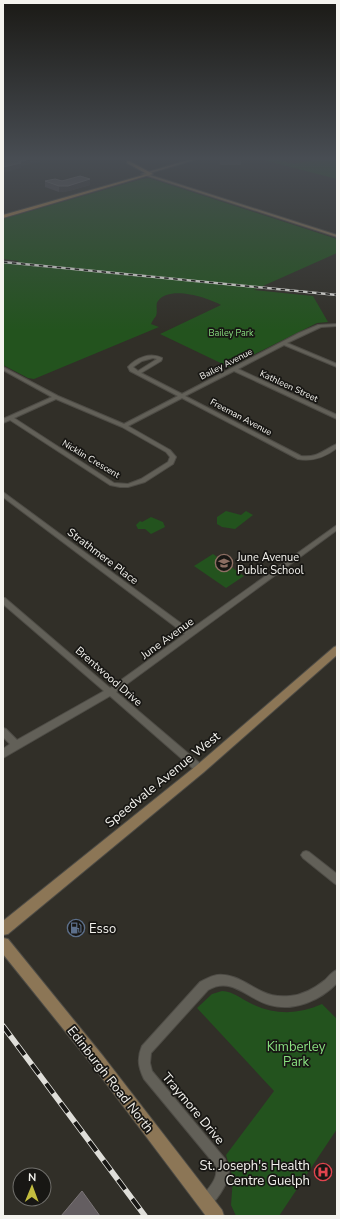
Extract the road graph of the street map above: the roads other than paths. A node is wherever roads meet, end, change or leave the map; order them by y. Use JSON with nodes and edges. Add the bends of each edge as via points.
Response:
{"nodes":[{"id":1,"x":278,"y":217,"type":"edge"},
{"id":2,"x":337,"y":236,"type":"edge"},
{"id":3,"x":337,"y":325,"type":"edge"},
{"id":4,"x":284,"y":343,"type":"junction"},
{"id":5,"x":337,"y":366,"type":"edge"},
{"id":6,"x":3,"y":368,"type":"edge"},
{"id":7,"x":234,"y":369,"type":"junction"},
{"id":8,"x":138,"y":373,"type":"junction"},
{"id":9,"x":56,"y":396,"type":"junction"},
{"id":10,"x":181,"y":396,"type":"junction"},
{"id":11,"x":337,"y":417,"type":"edge"},
{"id":12,"x":10,"y":418,"type":"junction"},
{"id":13,"x":3,"y":421,"type":"edge"},
{"id":14,"x":124,"y":426,"type":"junction"},
{"id":15,"x":337,"y":446,"type":"edge"},
{"id":16,"x":3,"y":494,"type":"edge"},
{"id":17,"x":337,"y":527,"type":"edge"},
{"id":18,"x":3,"y":600,"type":"edge"},
{"id":19,"x":191,"y":634,"type":"junction"},
{"id":20,"x":337,"y":650,"type":"edge"},
{"id":21,"x":110,"y":692,"type":"junction"},
{"id":22,"x":3,"y":731,"type":"edge"},
{"id":23,"x":16,"y":745,"type":"junction"},
{"id":24,"x":3,"y":754,"type":"edge"},
{"id":25,"x":200,"y":769,"type":"junction"},
{"id":26,"x":306,"y":855,"type":"dead end"},
{"id":27,"x":337,"y":880,"type":"edge"},
{"id":28,"x":3,"y":929,"type":"edge"},
{"id":29,"x":3,"y":944,"type":"edge"},
{"id":30,"x":337,"y":975,"type":"edge"},
{"id":31,"x":206,"y":1202,"type":"junction"},
{"id":32,"x":216,"y":1216,"type":"edge"}],
"edges":[{"from":1,"to":2,"type":"main road"},
{"from":3,"to":4,"type":"street","name":"Bailey Avenue","via":[[320,326]]},
{"from":4,"to":5,"type":"street"},
{"from":4,"to":7,"type":"street","name":"Bailey Avenue"},
{"from":6,"to":9,"type":"street","name":"Nicklin Crescent"},
{"from":7,"to":10,"type":"street","name":"Bailey Avenue"},
{"from":7,"to":11,"type":"street","name":"Kathleen Street"},
{"from":8,"to":8,"type":"street","via":[[159,360],[160,359],[151,356],[131,365],[132,370]]},
{"from":8,"to":10,"type":"street","name":"Freeman Avenue"},
{"from":9,"to":12,"type":"street"},
{"from":9,"to":14,"type":"street","name":"Nicklin Crescent"},
{"from":10,"to":14,"type":"street","name":"Bailey Avenue"},
{"from":10,"to":15,"type":"street","name":"Freeman Avenue","via":[[300,458],[310,460],[320,457]]},
{"from":12,"to":13,"type":"street"},
{"from":12,"to":14,"type":"street","name":"Nicklin Crescent","via":[[112,484],[128,486],[171,463],[173,457],[168,451]]},
{"from":16,"to":19,"type":"street","name":"Strathmere Place"},
{"from":17,"to":19,"type":"street","name":"June Avenue"},
{"from":18,"to":21,"type":"street","name":"Brentwood Drive"},
{"from":19,"to":21,"type":"street","name":"June Avenue"},
{"from":20,"to":25,"type":"main road","name":"Speedvale Avenue West"},
{"from":21,"to":23,"type":"street","name":"June Avenue"},
{"from":21,"to":25,"type":"street","name":"Brentwood Drive"},
{"from":22,"to":23,"type":"street"},
{"from":23,"to":24,"type":"street","name":"June Avenue"},
{"from":25,"to":28,"type":"main road","name":"Speedvale Avenue West"},
{"from":26,"to":27,"type":"street"},
{"from":29,"to":31,"type":"main road","name":"Edinburgh Road North","via":[[98,1061]]},
{"from":30,"to":31,"type":"street","name":"Traymore Drive","via":[[309,998],[276,1002],[232,981],[216,980],[204,986],[146,1050],[143,1060],[148,1075],[221,1163],[224,1172],[221,1181]]},
{"from":31,"to":32,"type":"main road","name":"Edinburgh Road North"}]}
